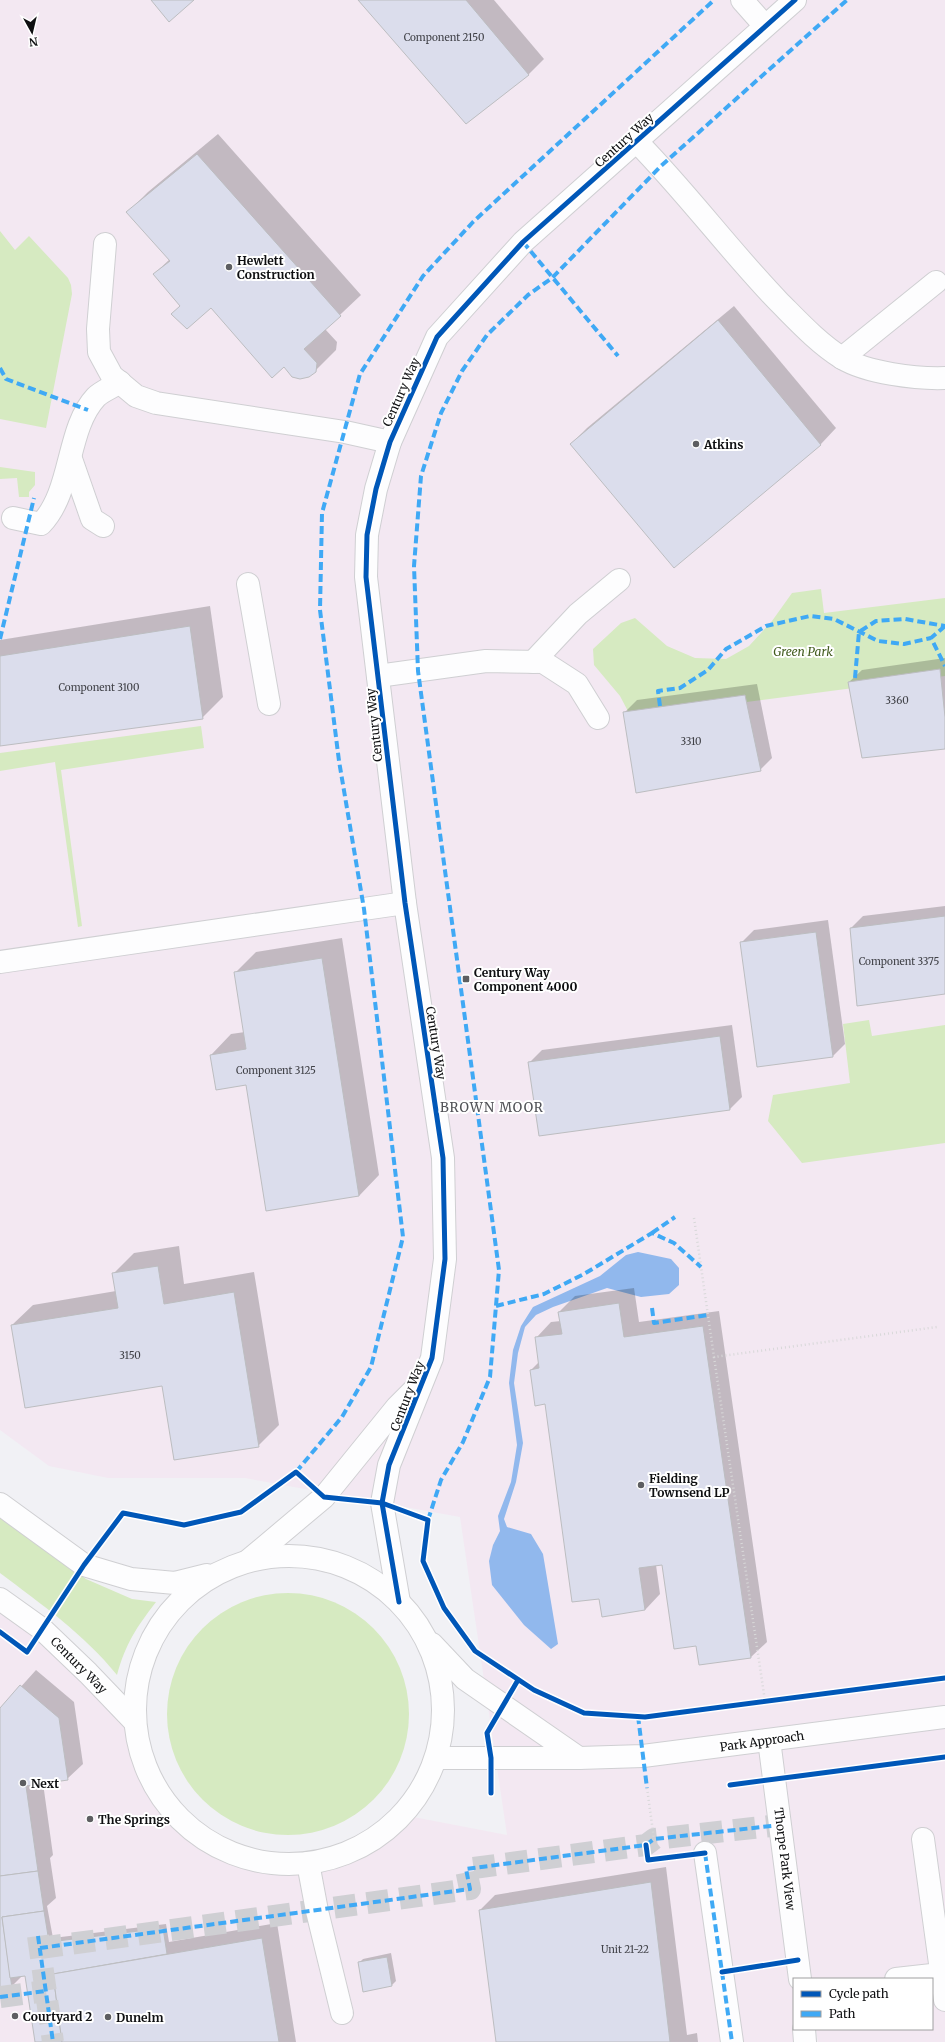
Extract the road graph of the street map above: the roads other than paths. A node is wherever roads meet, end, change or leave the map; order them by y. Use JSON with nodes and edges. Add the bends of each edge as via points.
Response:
{"nodes":[{"id":1,"x":742,"y":0,"type":"edge"},
{"id":2,"x":795,"y":0,"type":"edge"},
{"id":3,"x":765,"y":26,"type":"junction"},
{"id":4,"x":638,"y":142,"type":"junction"},
{"id":5,"x":105,"y":244,"type":"dead end"},
{"id":6,"x":936,"y":282,"type":"dead end"},
{"id":7,"x":842,"y":358,"type":"junction"},
{"id":8,"x":945,"y":378,"type":"edge"},
{"id":9,"x":120,"y":382,"type":"junction"},
{"id":10,"x":390,"y":442,"type":"junction"},
{"id":11,"x":70,"y":459,"type":"junction"},
{"id":12,"x":13,"y":518,"type":"dead end"},
{"id":13,"x":103,"y":526,"type":"dead end"},
{"id":14,"x":619,"y":580,"type":"dead end"},
{"id":15,"x":248,"y":584,"type":"dead end"},
{"id":16,"x":533,"y":662,"type":"junction"},
{"id":17,"x":378,"y":676,"type":"junction"},
{"id":18,"x":269,"y":704,"type":"dead end"},
{"id":19,"x":598,"y":718,"type":"dead end"},
{"id":20,"x":405,"y":903,"type":"junction"},
{"id":21,"x":0,"y":962,"type":"edge"},
{"id":22,"x":424,"y":1380,"type":"junction"},
{"id":23,"x":0,"y":1504,"type":"edge"},
{"id":24,"x":247,"y":1562,"type":"junction"},
{"id":25,"x":219,"y":1572,"type":"junction"},
{"id":26,"x":0,"y":1599,"type":"edge"},
{"id":27,"x":399,"y":1602,"type":"junction"},
{"id":28,"x":424,"y":1636,"type":"junction"},
{"id":29,"x":945,"y":1717,"type":"edge"},
{"id":30,"x":134,"y":1721,"type":"junction"},
{"id":31,"x":769,"y":1740,"type":"junction"},
{"id":32,"x":436,"y":1758,"type":"junction"},
{"id":33,"x":579,"y":1758,"type":"junction"},
{"id":34,"x":923,"y":1839,"type":"dead end"},
{"id":35,"x":705,"y":1853,"type":"dead end"},
{"id":36,"x":308,"y":1863,"type":"junction"},
{"id":37,"x":941,"y":1974,"type":"junction"},
{"id":38,"x":800,"y":1978,"type":"edge"},
{"id":39,"x":905,"y":1978,"type":"edge"},
{"id":40,"x":945,"y":2000,"type":"edge"},
{"id":41,"x":342,"y":2013,"type":"dead end"},
{"id":42,"x":732,"y":2042,"type":"edge"}],
"edges":[{"from":1,"to":3,"type":"street"},
{"from":2,"to":3,"type":"street","name":"Century Way"},
{"from":3,"to":4,"type":"street","name":"Century Way"},
{"from":4,"to":7,"type":"street","name":"Century Way","via":[[750,272],[806,330]]},
{"from":4,"to":10,"type":"street","name":"Century Way","via":[[523,242],[437,337]]},
{"from":5,"to":9,"type":"street","via":[[98,352],[112,376]]},
{"from":6,"to":7,"type":"street"},
{"from":7,"to":8,"type":"street","name":"Century Way","via":[[881,372],[925,379]]},
{"from":9,"to":10,"type":"street","via":[[136,396],[156,403],[345,432]]},
{"from":9,"to":11,"type":"street","via":[[97,396],[77,435]]},
{"from":10,"to":17,"type":"street","name":"Century Way","via":[[376,488],[368,535],[366,577]]},
{"from":11,"to":12,"type":"street","via":[[61,487],[41,524]]},
{"from":11,"to":13,"type":"street","via":[[92,519]]},
{"from":14,"to":16,"type":"street","via":[[578,614]]},
{"from":15,"to":18,"type":"street"},
{"from":16,"to":17,"type":"street","via":[[486,661]]},
{"from":16,"to":19,"type":"street","via":[[543,662],[576,684]]},
{"from":17,"to":20,"type":"street","name":"Century Way"},
{"from":20,"to":21,"type":"street"},
{"from":20,"to":22,"type":"street","name":"Century Way","via":[[443,1158],[445,1259],[432,1358]]},
{"from":22,"to":24,"type":"street","name":"Century Way","via":[[397,1407],[324,1497]]},
{"from":22,"to":27,"type":"street","name":"Century Way","via":[[389,1465],[382,1503]]},
{"from":23,"to":25,"type":"street","via":[[84,1565],[131,1579],[175,1583]]},
{"from":24,"to":25,"type":"street"},
{"from":24,"to":27,"type":"street","via":[[279,1556],[312,1558],[344,1566],[373,1581]]},
{"from":25,"to":30,"type":"street","via":[[182,1598],[154,1634],[138,1676]]},
{"from":26,"to":30,"type":"street","name":"Century Way","via":[[42,1629],[88,1672]]},
{"from":27,"to":28,"type":"street"},
{"from":28,"to":32,"type":"street","via":[[440,1675],[443,1717]]},
{"from":28,"to":33,"type":"street","via":[[466,1679]]},
{"from":29,"to":31,"type":"street","name":"Park Approach"},
{"from":30,"to":36,"type":"street","via":[[139,1751],[151,1782],[184,1824],[217,1848],[256,1861],[291,1865]]},
{"from":31,"to":33,"type":"street","name":"Park Approach","via":[[643,1756]]},
{"from":31,"to":38,"type":"street","name":"Thorpe Park View"},
{"from":32,"to":33,"type":"street","name":"Park Approach"},
{"from":32,"to":36,"type":"street","via":[[423,1788],[403,1815],[381,1835],[361,1847],[325,1861]]},
{"from":34,"to":37,"type":"street"},
{"from":35,"to":42,"type":"street"},
{"from":36,"to":41,"type":"street"},
{"from":37,"to":39,"type":"street"},
{"from":37,"to":40,"type":"street"}]}
